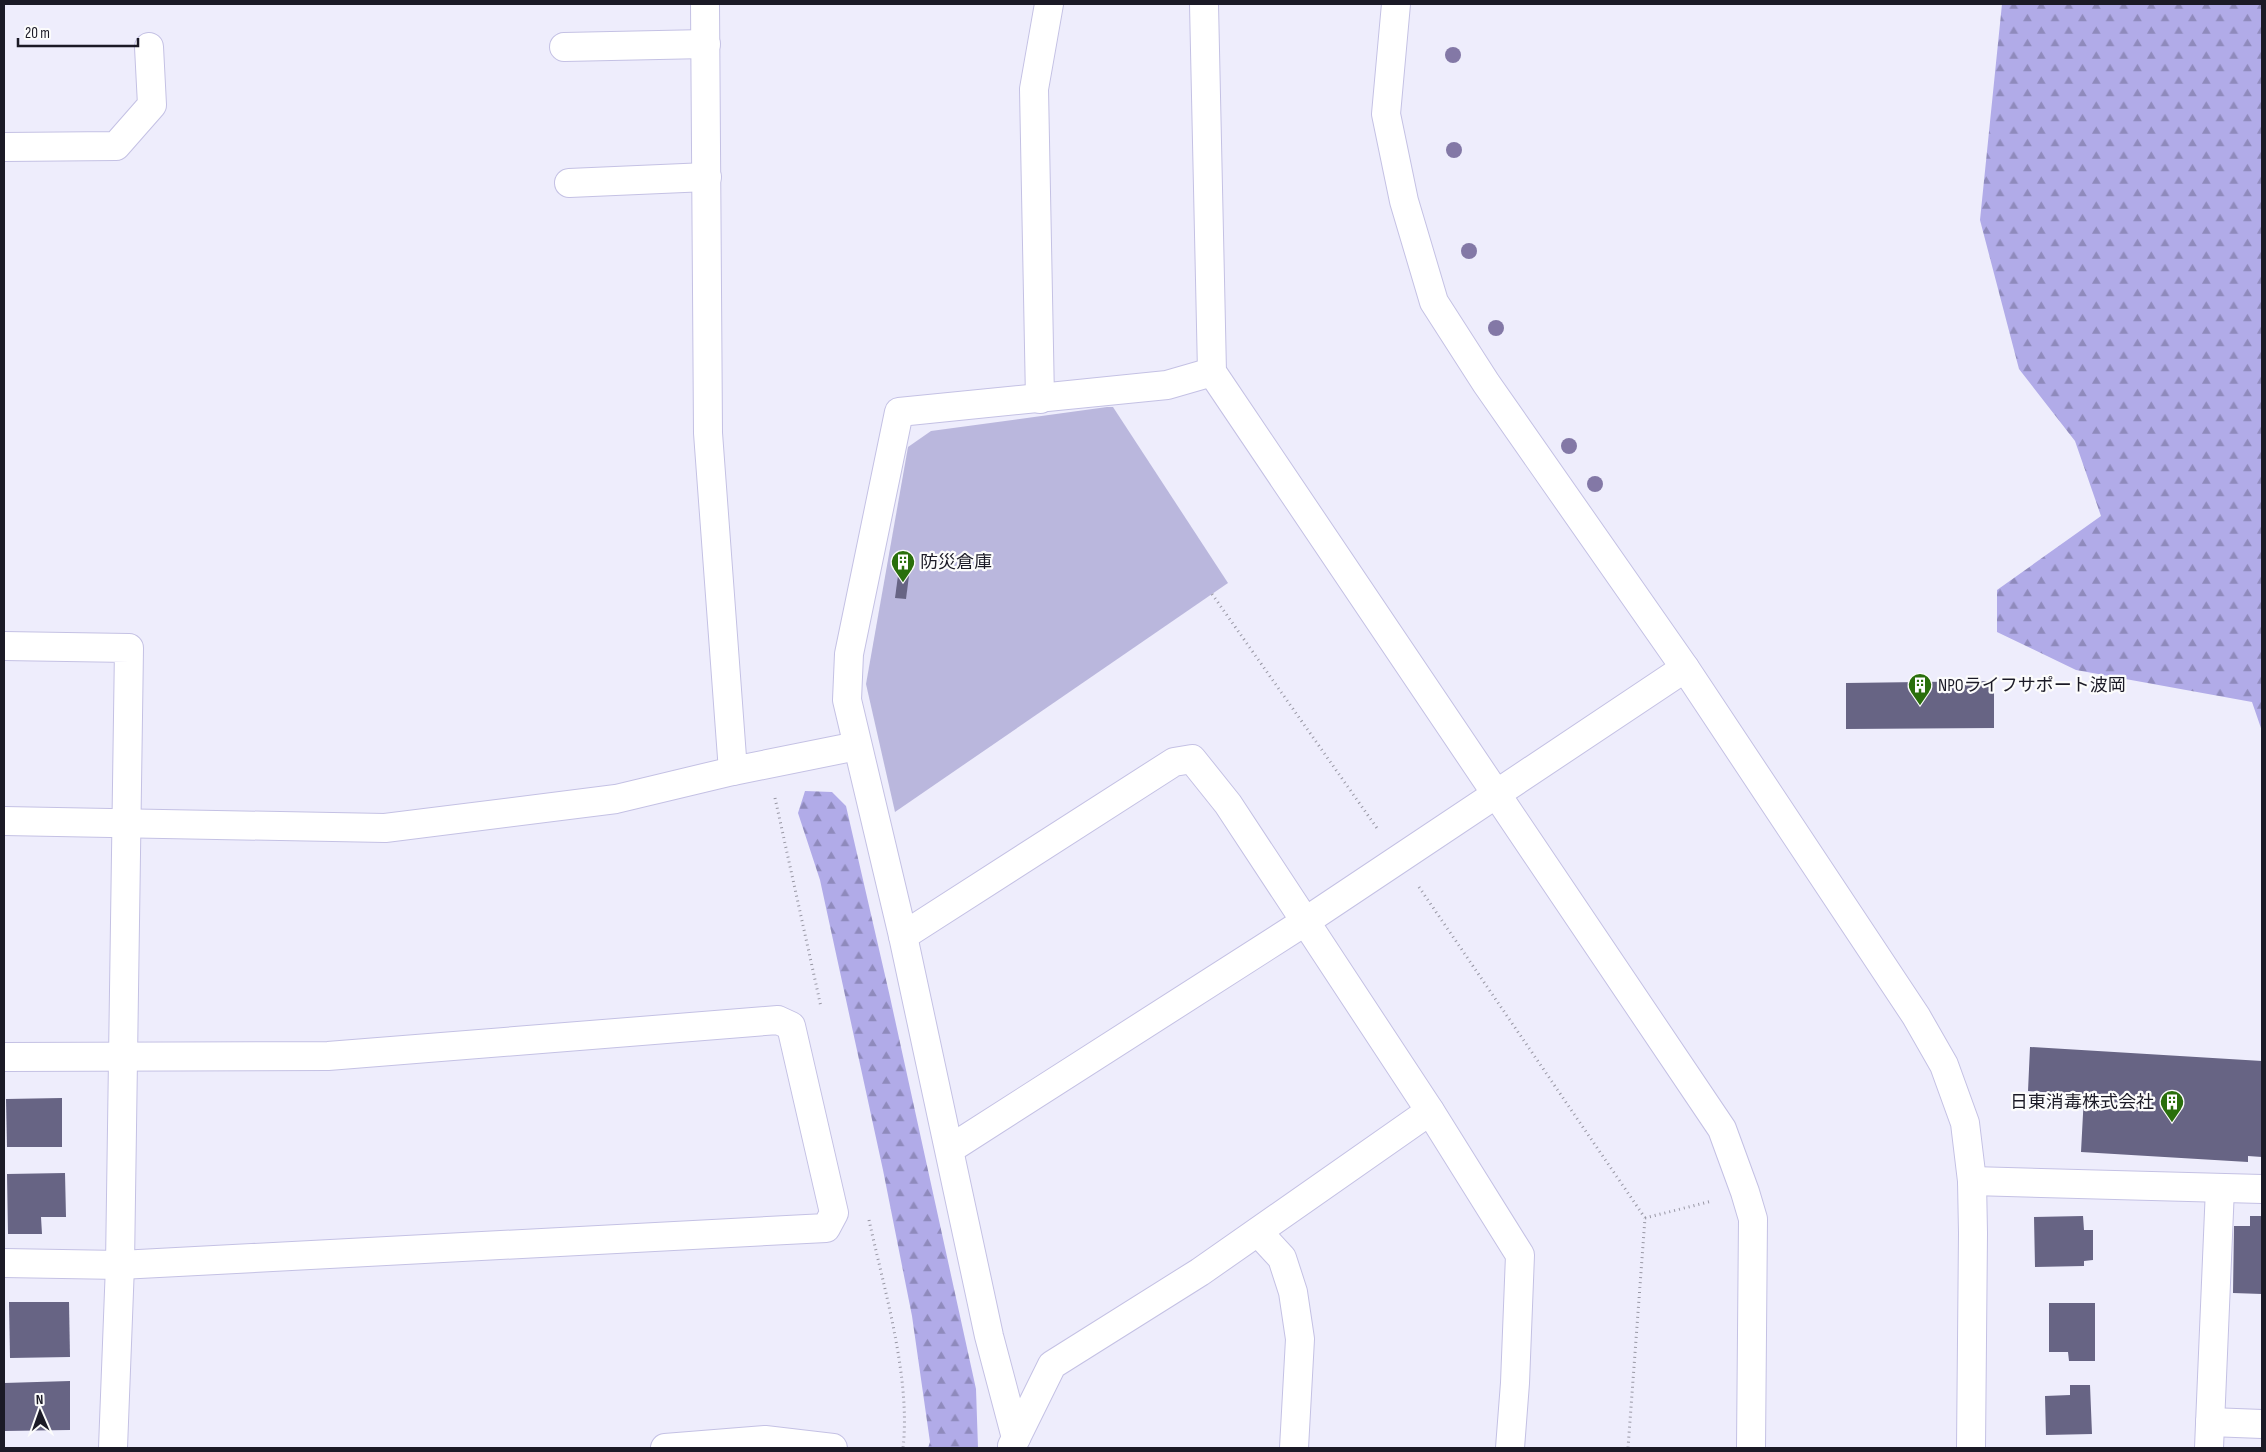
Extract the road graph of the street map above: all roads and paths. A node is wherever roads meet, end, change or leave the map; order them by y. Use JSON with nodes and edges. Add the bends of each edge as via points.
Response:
{"nodes":[{"id":1,"x":706,"y":4,"type":"edge"},
{"id":2,"x":1049,"y":4,"type":"edge"},
{"id":3,"x":1204,"y":4,"type":"edge"},
{"id":4,"x":1396,"y":4,"type":"edge"},
{"id":5,"x":706,"y":44,"type":"junction"},
{"id":6,"x":149,"y":47,"type":"dead end"},
{"id":7,"x":564,"y":47,"type":"dead end"},
{"id":8,"x":4,"y":148,"type":"edge"},
{"id":9,"x":706,"y":177,"type":"junction"},
{"id":10,"x":568,"y":182,"type":"dead end"},
{"id":11,"x":1212,"y":372,"type":"junction"},
{"id":12,"x":1040,"y":398,"type":"junction"},
{"id":13,"x":1212,"y":594,"type":"dead end"},
{"id":14,"x":4,"y":646,"type":"edge"},
{"id":15,"x":1685,"y":668,"type":"junction"},
{"id":16,"x":857,"y":746,"type":"junction"},
{"id":17,"x":733,"y":771,"type":"junction"},
{"id":18,"x":1496,"y":794,"type":"junction"},
{"id":19,"x":4,"y":821,"type":"edge"},
{"id":20,"x":127,"y":824,"type":"junction"},
{"id":21,"x":1400,"y":858,"type":"junction"},
{"id":22,"x":1306,"y":921,"type":"junction"},
{"id":23,"x":903,"y":936,"type":"junction"},
{"id":24,"x":122,"y":1056,"type":"junction"},
{"id":25,"x":4,"y":1057,"type":"edge"},
{"id":26,"x":1430,"y":1111,"type":"junction"},
{"id":27,"x":950,"y":1149,"type":"junction"},
{"id":28,"x":1972,"y":1181,"type":"junction"},
{"id":29,"x":2220,"y":1188,"type":"junction"},
{"id":30,"x":2262,"y":1189,"type":"edge"},
{"id":31,"x":1745,"y":1192,"type":"junction"},
{"id":32,"x":1645,"y":1218,"type":"junction"},
{"id":33,"x":1258,"y":1232,"type":"junction"},
{"id":34,"x":4,"y":1263,"type":"edge"},
{"id":35,"x":120,"y":1265,"type":"junction"},
{"id":36,"x":2262,"y":1424,"type":"edge"},
{"id":37,"x":2209,"y":1435,"type":"edge"},
{"id":38,"x":1014,"y":1443,"type":"edge"},
{"id":39,"x":113,"y":1448,"type":"edge"},
{"id":40,"x":665,"y":1448,"type":"edge"},
{"id":41,"x":833,"y":1448,"type":"edge"},
{"id":42,"x":1294,"y":1448,"type":"edge"},
{"id":43,"x":1510,"y":1448,"type":"edge"},
{"id":44,"x":1628,"y":1448,"type":"edge"},
{"id":45,"x":1751,"y":1448,"type":"edge"},
{"id":46,"x":1971,"y":1448,"type":"edge"}],
"edges":[{"from":1,"to":5,"type":"street"},
{"from":2,"to":12,"type":"street","via":[[1034,89]]},
{"from":3,"to":11,"type":"street"},
{"from":4,"to":15,"type":"street","via":[[1386,114],[1404,200],[1434,302],[1486,383]]},
{"from":5,"to":7,"type":"street"},
{"from":5,"to":9,"type":"street"},
{"from":6,"to":8,"type":"street","via":[[152,105],[116,146]]},
{"from":9,"to":10,"type":"street"},
{"from":9,"to":17,"type":"street","via":[[708,433]]},
{"from":11,"to":12,"type":"street","via":[[1167,386]]},
{"from":11,"to":18,"type":"street"},
{"from":12,"to":16,"type":"street","via":[[899,412],[850,654],[847,700]]},
{"from":13,"to":21,"type":"path"},
{"from":14,"to":20,"type":"street","via":[[129,648]]},
{"from":15,"to":18,"type":"street"},
{"from":15,"to":28,"type":"street","via":[[1916,1016],[1944,1065],[1965,1123]]},
{"from":16,"to":17,"type":"street"},
{"from":16,"to":23,"type":"street"},
{"from":17,"to":20,"type":"street","via":[[616,798],[385,828]]},
{"from":18,"to":21,"type":"street"},
{"from":18,"to":31,"type":"street","via":[[1722,1128]]},
{"from":19,"to":20,"type":"street"},
{"from":20,"to":24,"type":"street"},
{"from":21,"to":22,"type":"street"},
{"from":21,"to":32,"type":"path"},
{"from":22,"to":23,"type":"street","via":[[1228,804],[1192,759],[1174,762]]},
{"from":22,"to":26,"type":"street"},
{"from":22,"to":27,"type":"street"},
{"from":23,"to":27,"type":"street"},
{"from":24,"to":25,"type":"street"},
{"from":24,"to":35,"type":"street"},
{"from":24,"to":35,"type":"street","via":[[328,1056],[778,1020],[791,1026],[834,1213],[826,1228]]},
{"from":26,"to":33,"type":"street"},
{"from":26,"to":43,"type":"street","via":[[1520,1255]]},
{"from":27,"to":38,"type":"street"},
{"from":28,"to":29,"type":"street"},
{"from":28,"to":46,"type":"street"},
{"from":29,"to":30,"type":"street"},
{"from":29,"to":37,"type":"street"},
{"from":31,"to":32,"type":"path"},
{"from":31,"to":45,"type":"street","via":[[1753,1219]]},
{"from":32,"to":44,"type":"path"},
{"from":33,"to":38,"type":"street","via":[[1052,1365]]},
{"from":33,"to":42,"type":"street","via":[[1282,1258],[1293,1292],[1300,1339]]},
{"from":34,"to":35,"type":"street"},
{"from":35,"to":39,"type":"street"},
{"from":36,"to":37,"type":"street"},
{"from":40,"to":41,"type":"street","via":[[765,1440]]}]}
